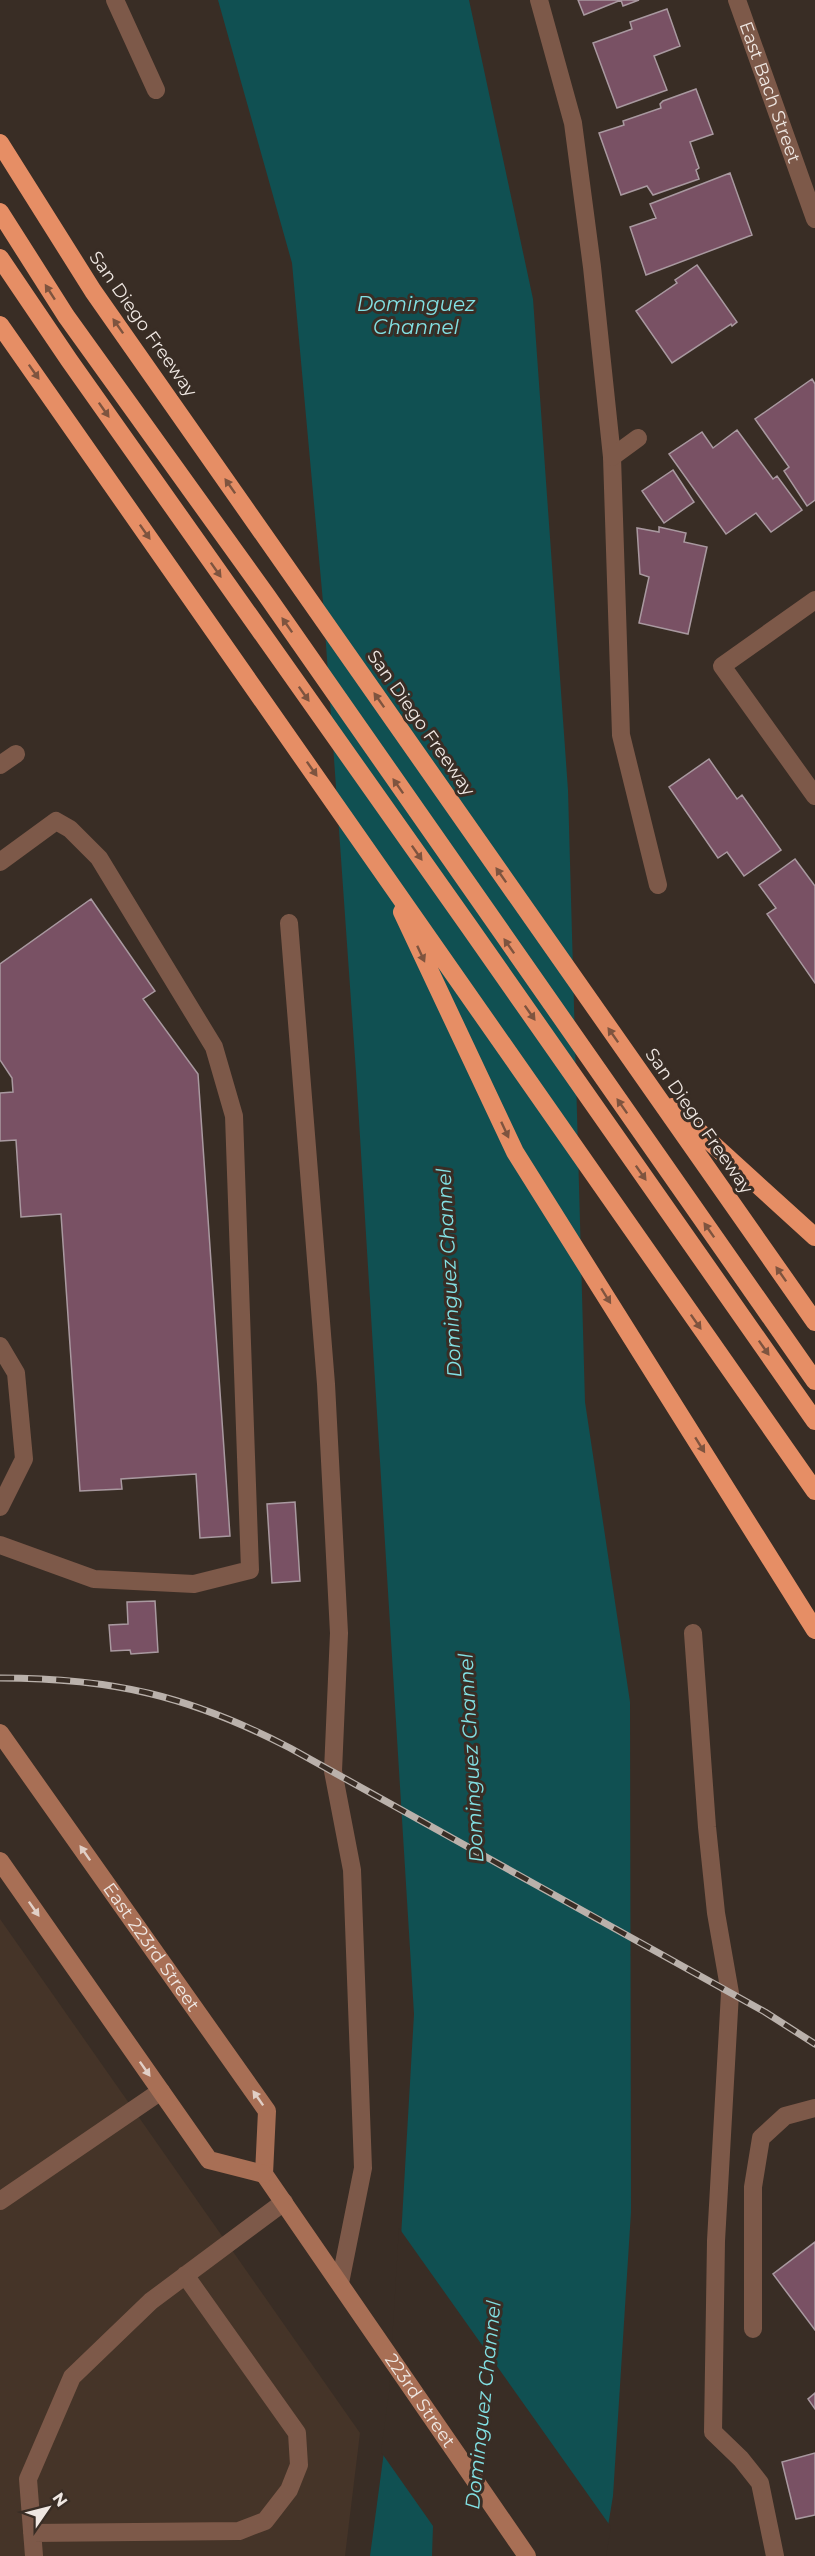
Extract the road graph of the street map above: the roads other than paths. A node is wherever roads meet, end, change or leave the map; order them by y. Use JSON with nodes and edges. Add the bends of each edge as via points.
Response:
{"nodes":[{"id":1,"x":115,"y":0,"type":"edge"},
{"id":2,"x":539,"y":0,"type":"edge"},
{"id":3,"x":737,"y":0,"type":"edge"},
{"id":4,"x":156,"y":90,"type":"dead end"},
{"id":5,"x":0,"y":143,"type":"edge"},
{"id":6,"x":0,"y":212,"type":"edge"},
{"id":7,"x":815,"y":219,"type":"edge"},
{"id":8,"x":0,"y":258,"type":"edge"},
{"id":9,"x":0,"y":325,"type":"edge"},
{"id":10,"x":638,"y":438,"type":"dead end"},
{"id":11,"x":612,"y":457,"type":"junction"},
{"id":12,"x":815,"y":600,"type":"edge"},
{"id":13,"x":16,"y":754,"type":"dead end"},
{"id":14,"x":0,"y":765,"type":"edge"},
{"id":15,"x":815,"y":796,"type":"edge"},
{"id":16,"x":0,"y":862,"type":"edge"},
{"id":17,"x":378,"y":863,"type":"junction"},
{"id":18,"x":658,"y":885,"type":"dead end"},
{"id":19,"x":289,"y":923,"type":"dead end"},
{"id":20,"x":647,"y":1083,"type":"junction"},
{"id":21,"x":815,"y":1237,"type":"edge"},
{"id":22,"x":815,"y":1322,"type":"edge"},
{"id":23,"x":0,"y":1346,"type":"edge"},
{"id":24,"x":815,"y":1381,"type":"edge"},
{"id":25,"x":815,"y":1421,"type":"edge"},
{"id":26,"x":815,"y":1491,"type":"edge"},
{"id":27,"x":0,"y":1507,"type":"edge"},
{"id":28,"x":0,"y":1545,"type":"edge"},
{"id":29,"x":815,"y":1630,"type":"edge"},
{"id":30,"x":693,"y":1634,"type":"dead end"},
{"id":31,"x":0,"y":1733,"type":"edge"},
{"id":32,"x":0,"y":1862,"type":"edge"},
{"id":33,"x":161,"y":2091,"type":"junction"},
{"id":34,"x":815,"y":2108,"type":"edge"},
{"id":35,"x":264,"y":2174,"type":"junction"},
{"id":36,"x":0,"y":2201,"type":"edge"},
{"id":37,"x":284,"y":2202,"type":"junction"},
{"id":38,"x":185,"y":2275,"type":"junction"},
{"id":39,"x":340,"y":2283,"type":"junction"},
{"id":40,"x":753,"y":2329,"type":"dead end"},
{"id":41,"x":32,"y":2533,"type":"junction"},
{"id":42,"x":34,"y":2556,"type":"edge"},
{"id":43,"x":527,"y":2556,"type":"edge"},
{"id":44,"x":775,"y":2556,"type":"edge"}],
"edges":[{"from":1,"to":4,"type":"street"},
{"from":2,"to":11,"type":"street","via":[[573,123]]},
{"from":3,"to":7,"type":"street","name":"East Bach Street"},
{"from":20,"to":5,"type":"highway","name":"San Diego Freeway","one_way":true,"via":[[93,291]]},
{"from":24,"to":6,"type":"highway","one_way":true,"via":[[267,596],[66,316]]},
{"from":8,"to":25,"type":"highway","one_way":true},
{"from":9,"to":17,"type":"highway","one_way":true},
{"from":10,"to":11,"type":"street"},
{"from":11,"to":18,"type":"street","via":[[621,735]]},
{"from":12,"to":15,"type":"street","via":[[722,666]]},
{"from":13,"to":14,"type":"street"},
{"from":16,"to":28,"type":"street","via":[[56,821],[70,829],[99,858],[214,1047],[234,1116],[250,1569],[194,1584],[94,1579]]},
{"from":17,"to":26,"type":"highway","one_way":true},
{"from":17,"to":29,"type":"highway","one_way":true,"via":[[515,1152]]},
{"from":19,"to":39,"type":"street","via":[[326,1384],[339,1633],[333,1771],[352,1870],[363,2168]]},
{"from":20,"to":21,"type":"highway"},
{"from":22,"to":20,"type":"highway","name":"San Diego Freeway","one_way":true},
{"from":23,"to":27,"type":"street","via":[[16,1373],[24,1458]]},
{"from":30,"to":44,"type":"street","via":[[707,1827],[730,1993],[716,2241],[713,2432],[760,2483]]},
{"from":35,"to":31,"type":"main road","name":"East 223rd Street","one_way":true,"via":[[267,2111]]},
{"from":32,"to":33,"type":"main road","one_way":true},
{"from":33,"to":35,"type":"main road","via":[[209,2160]]},
{"from":33,"to":36,"type":"street"},
{"from":34,"to":40,"type":"street","via":[[785,2116],[761,2138],[753,2187]]},
{"from":35,"to":37,"type":"main road"},
{"from":37,"to":38,"type":"street"},
{"from":37,"to":39,"type":"main road"},
{"from":38,"to":41,"type":"street","via":[[151,2301],[72,2377],[28,2480]]},
{"from":38,"to":41,"type":"street","via":[[297,2433],[299,2465],[289,2490],[265,2521],[239,2531]]},
{"from":39,"to":43,"type":"main road","name":"223rd Street"},
{"from":41,"to":42,"type":"street"}]}
